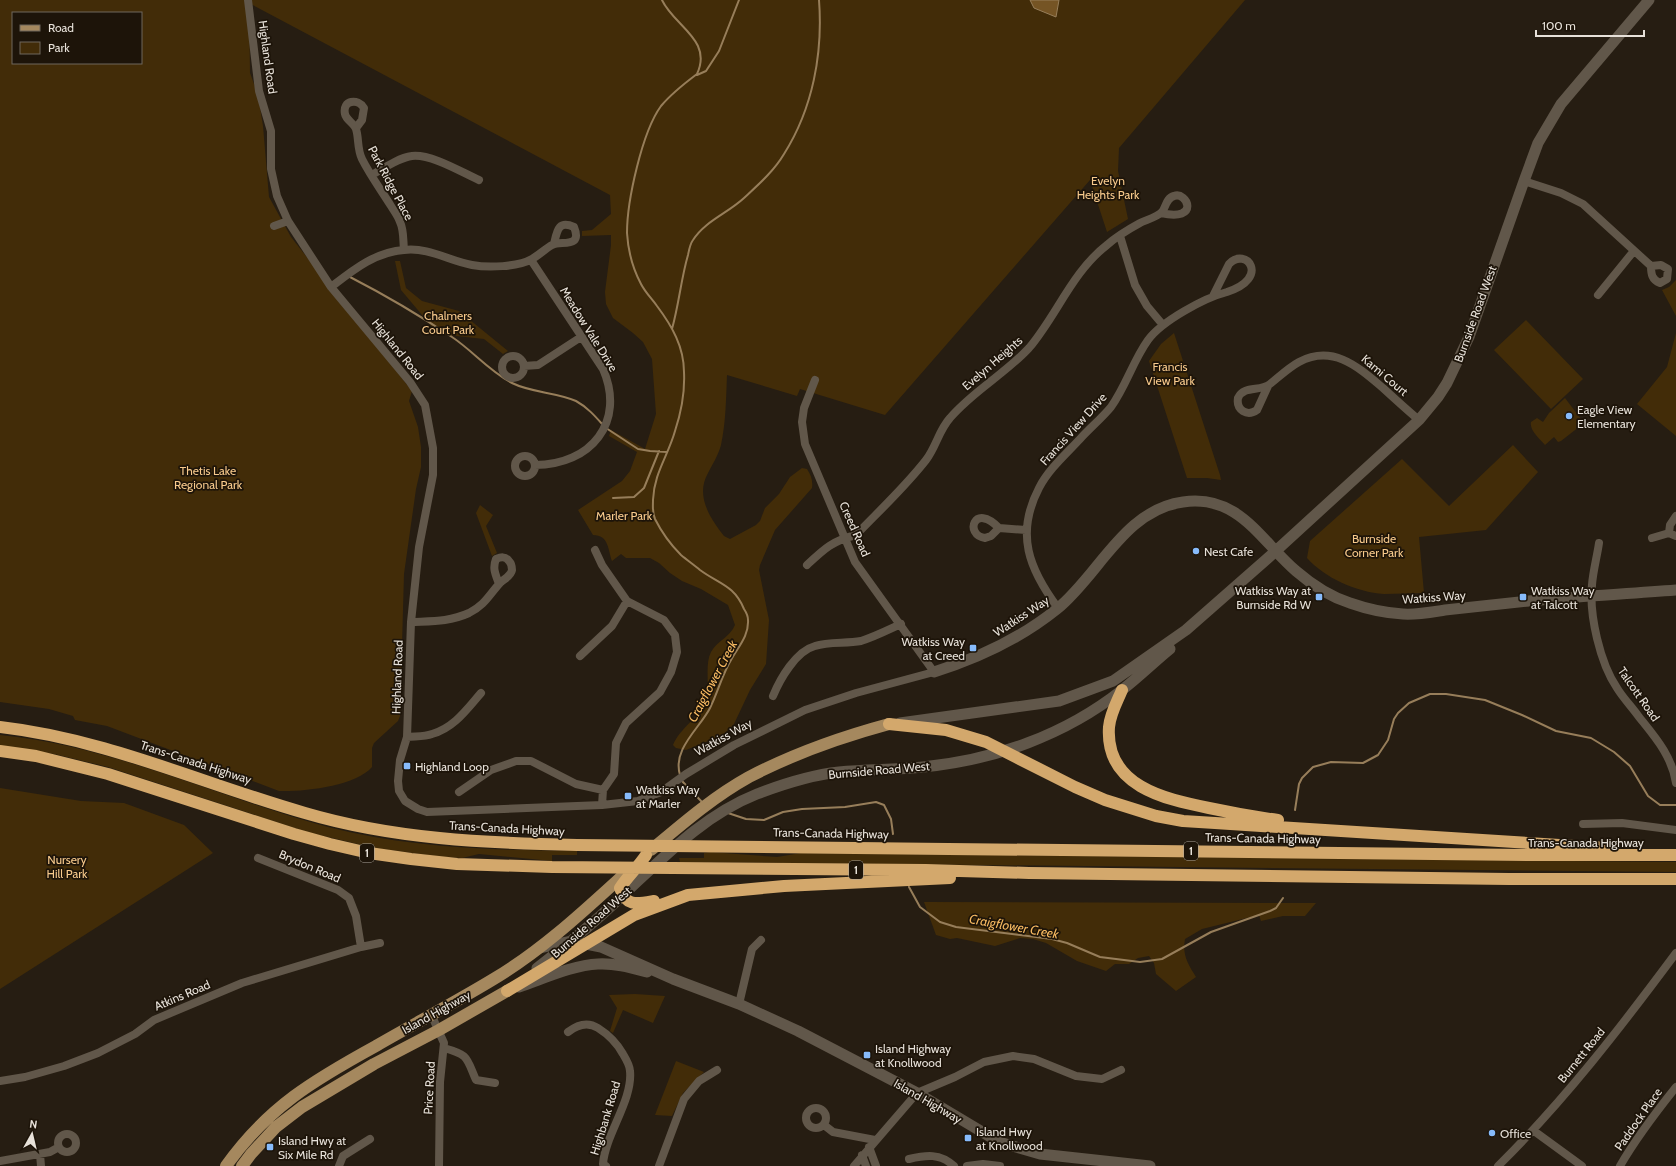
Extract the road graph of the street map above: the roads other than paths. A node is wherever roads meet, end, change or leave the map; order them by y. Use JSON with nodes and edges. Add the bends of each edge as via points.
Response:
{"nodes":[{"id":1,"x":248,"y":0,"type":"edge"},
{"id":2,"x":1649,"y":0,"type":"edge"},
{"id":3,"x":356,"y":128,"type":"dead end"},
{"id":4,"x":372,"y":176,"type":"junction"},
{"id":5,"x":479,"y":180,"type":"dead end"},
{"id":6,"x":1524,"y":181,"type":"junction"},
{"id":7,"x":1161,"y":213,"type":"dead end"},
{"id":8,"x":288,"y":220,"type":"junction"},
{"id":9,"x":274,"y":226,"type":"dead end"},
{"id":10,"x":1120,"y":236,"type":"junction"},
{"id":11,"x":554,"y":244,"type":"dead end"},
{"id":12,"x":404,"y":249,"type":"junction"},
{"id":13,"x":1634,"y":252,"type":"junction"},
{"id":14,"x":531,"y":260,"type":"junction"},
{"id":15,"x":1651,"y":266,"type":"dead end"},
{"id":16,"x":331,"y":287,"type":"junction"},
{"id":17,"x":1213,"y":296,"type":"junction"},
{"id":18,"x":1598,"y":296,"type":"dead end"},
{"id":19,"x":1163,"y":325,"type":"junction"},
{"id":20,"x":581,"y":337,"type":"junction"},
{"id":21,"x":524,"y":366,"type":"dead end"},
{"id":22,"x":815,"y":380,"type":"dead end"},
{"id":23,"x":1268,"y":386,"type":"dead end"},
{"id":24,"x":1419,"y":420,"type":"junction"},
{"id":25,"x":536,"y":465,"type":"dead end"},
{"id":26,"x":1676,"y":516,"type":"edge"},
{"id":27,"x":999,"y":528,"type":"dead end"},
{"id":28,"x":1026,"y":530,"type":"junction"},
{"id":29,"x":1672,"y":535,"type":"edge"},
{"id":30,"x":844,"y":538,"type":"junction"},
{"id":31,"x":1652,"y":538,"type":"dead end"},
{"id":32,"x":1599,"y":543,"type":"dead end"},
{"id":33,"x":594,"y":550,"type":"dead end"},
{"id":34,"x":1275,"y":550,"type":"junction"},
{"id":35,"x":807,"y":565,"type":"dead end"},
{"id":36,"x":499,"y":584,"type":"dead end"},
{"id":37,"x":1676,"y":590,"type":"edge"},
{"id":38,"x":1592,"y":596,"type":"junction"},
{"id":39,"x":627,"y":601,"type":"junction"},
{"id":40,"x":1058,"y":608,"type":"junction"},
{"id":41,"x":411,"y":622,"type":"junction"},
{"id":42,"x":900,"y":624,"type":"junction"},
{"id":43,"x":1186,"y":630,"type":"junction"},
{"id":44,"x":580,"y":656,"type":"dead end"},
{"id":45,"x":934,"y":672,"type":"junction"},
{"id":46,"x":1122,"y":690,"type":"junction"},
{"id":47,"x":481,"y":693,"type":"dead end"},
{"id":48,"x":773,"y":696,"type":"dead end"},
{"id":49,"x":889,"y":724,"type":"junction"},
{"id":50,"x":0,"y":727,"type":"edge"},
{"id":51,"x":407,"y":737,"type":"junction"},
{"id":52,"x":0,"y":751,"type":"edge"},
{"id":53,"x":1676,"y":782,"type":"edge"},
{"id":54,"x":603,"y":790,"type":"junction"},
{"id":55,"x":458,"y":792,"type":"dead end"},
{"id":56,"x":602,"y":805,"type":"junction"},
{"id":57,"x":1583,"y":824,"type":"dead end"},
{"id":58,"x":1676,"y":830,"type":"edge"},
{"id":59,"x":1352,"y":832,"type":"junction"},
{"id":60,"x":1676,"y":854,"type":"edge"},
{"id":61,"x":646,"y":855,"type":"junction"},
{"id":62,"x":258,"y":858,"type":"dead end"},
{"id":63,"x":1029,"y":873,"type":"junction"},
{"id":64,"x":1676,"y":879,"type":"edge"},
{"id":65,"x":623,"y":895,"type":"junction"},
{"id":66,"x":688,"y":895,"type":"junction"},
{"id":67,"x":761,"y":940,"type":"dead end"},
{"id":68,"x":571,"y":941,"type":"junction"},
{"id":69,"x":380,"y":943,"type":"dead end"},
{"id":70,"x":587,"y":943,"type":"junction"},
{"id":71,"x":361,"y":946,"type":"junction"},
{"id":72,"x":539,"y":948,"type":"junction"},
{"id":73,"x":1676,"y":953,"type":"edge"},
{"id":74,"x":673,"y":979,"type":"junction"},
{"id":75,"x":507,"y":991,"type":"junction"},
{"id":76,"x":739,"y":1004,"type":"junction"},
{"id":77,"x":431,"y":1014,"type":"junction"},
{"id":78,"x":439,"y":1030,"type":"junction"},
{"id":79,"x":568,"y":1032,"type":"dead end"},
{"id":80,"x":444,"y":1048,"type":"junction"},
{"id":81,"x":717,"y":1070,"type":"dead end"},
{"id":82,"x":1121,"y":1070,"type":"dead end"},
{"id":83,"x":0,"y":1081,"type":"edge"},
{"id":84,"x":495,"y":1083,"type":"dead end"},
{"id":85,"x":1676,"y":1087,"type":"edge"},
{"id":86,"x":917,"y":1093,"type":"junction"},
{"id":87,"x":824,"y":1125,"type":"dead end"},
{"id":88,"x":1534,"y":1131,"type":"junction"},
{"id":89,"x":370,"y":1139,"type":"dead end"},
{"id":90,"x":875,"y":1140,"type":"junction"},
{"id":91,"x":59,"y":1147,"type":"dead end"},
{"id":92,"x":869,"y":1147,"type":"junction"},
{"id":93,"x":40,"y":1154,"type":"junction"},
{"id":94,"x":862,"y":1155,"type":"junction"},
{"id":95,"x":909,"y":1159,"type":"dead end"},
{"id":96,"x":0,"y":1161,"type":"edge"},
{"id":97,"x":605,"y":1165,"type":"edge"},
{"id":98,"x":41,"y":1166,"type":"edge"},
{"id":99,"x":226,"y":1166,"type":"edge"},
{"id":100,"x":242,"y":1166,"type":"edge"},
{"id":101,"x":339,"y":1166,"type":"edge"},
{"id":102,"x":439,"y":1166,"type":"edge"},
{"id":103,"x":659,"y":1166,"type":"edge"},
{"id":104,"x":854,"y":1166,"type":"edge"},
{"id":105,"x":866,"y":1166,"type":"edge"},
{"id":106,"x":876,"y":1166,"type":"edge"},
{"id":107,"x":954,"y":1166,"type":"edge"},
{"id":108,"x":967,"y":1166,"type":"edge"},
{"id":109,"x":1000,"y":1166,"type":"edge"},
{"id":110,"x":1150,"y":1166,"type":"edge"},
{"id":111,"x":1498,"y":1166,"type":"edge"},
{"id":112,"x":1582,"y":1166,"type":"edge"},
{"id":113,"x":1620,"y":1166,"type":"edge"}],
"edges":[{"from":1,"to":8,"type":"street","name":"Highland Road","via":[[259,91],[271,131],[271,169],[277,196]]},
{"from":2,"to":6,"type":"street","name":"Burnside Road West","via":[[1561,104],[1538,144]]},
{"from":3,"to":4,"type":"street","name":"Park Ridge Place","via":[[356,140],[361,157]]},
{"from":4,"to":5,"type":"street","via":[[412,156],[428,157]]},
{"from":4,"to":12,"type":"street","name":"Park Ridge Place","via":[[401,223]]},
{"from":6,"to":13,"type":"street","via":[[1561,193],[1583,204]]},
{"from":6,"to":24,"type":"street","name":"Burnside Road West","via":[[1469,337],[1438,398]]},
{"from":7,"to":10,"type":"street","name":"Evelyn Heights"},
{"from":8,"to":9,"type":"street"},
{"from":8,"to":16,"type":"street","name":"Highland Road"},
{"from":10,"to":19,"type":"street","via":[[1135,285],[1147,306]]},
{"from":10,"to":30,"type":"street","name":"Evelyn Heights","via":[[1106,245],[1074,279],[1045,328],[1028,349],[949,419],[926,459],[913,475],[856,535]]},
{"from":11,"to":14,"type":"street"},
{"from":12,"to":14,"type":"street","via":[[435,252],[472,265],[507,266]]},
{"from":12,"to":16,"type":"street","via":[[365,262]]},
{"from":13,"to":15,"type":"street"},
{"from":13,"to":18,"type":"street"},
{"from":14,"to":20,"type":"street","name":"Meadow Vale Drive"},
{"from":16,"to":41,"type":"street","name":"Highland Road","via":[[410,382],[424,405],[433,448],[433,475],[419,547]]},
{"from":17,"to":17,"type":"street","name":"Francis View Drive","via":[[1231,290],[1250,278],[1252,266],[1242,259],[1232,260]]},
{"from":17,"to":19,"type":"street","name":"Francis View Drive"},
{"from":19,"to":28,"type":"street","name":"Francis View Drive","via":[[1148,340],[1111,407],[1054,467],[1039,487],[1029,510]]},
{"from":20,"to":21,"type":"street","via":[[538,365]]},
{"from":20,"to":25,"type":"street","name":"Meadow Vale Drive","via":[[607,378],[610,397],[608,416],[595,442],[579,455],[560,463]]},
{"from":22,"to":30,"type":"street","name":"Creed Road","via":[[804,408],[803,434]]},
{"from":23,"to":24,"type":"street","name":"Kami Court","via":[[1300,362],[1317,356],[1336,357],[1355,364]]},
{"from":24,"to":34,"type":"street","name":"Burnside Road West"},
{"from":26,"to":29,"type":"street","via":[[1670,525]]},
{"from":27,"to":28,"type":"street"},
{"from":28,"to":40,"type":"street","name":"Francis View Drive","via":[[1034,570],[1043,588]]},
{"from":29,"to":31,"type":"street"},
{"from":30,"to":35,"type":"street","name":"Evelyn Heights","via":[[828,546]]},
{"from":30,"to":42,"type":"street","name":"Creed Road","via":[[855,562]]},
{"from":32,"to":38,"type":"street","name":"Talcott Road"},
{"from":33,"to":39,"type":"street"},
{"from":34,"to":38,"type":"street","name":"Watkiss Way","via":[[1296,571],[1329,594],[1348,603],[1379,611],[1405,614]]},
{"from":34,"to":40,"type":"street","name":"Watkiss Way","via":[[1245,518],[1232,511],[1206,502],[1172,504],[1152,512],[1131,528],[1079,588]]},
{"from":34,"to":43,"type":"street","name":"Burnside Road West"},
{"from":36,"to":41,"type":"street","via":[[487,600],[470,612],[445,621]]},
{"from":37,"to":38,"type":"street","name":"Watkiss Way"},
{"from":38,"to":53,"type":"street","name":"Talcott Road","via":[[1597,640],[1607,670],[1616,687],[1666,751]]},
{"from":39,"to":44,"type":"street","via":[[612,626]]},
{"from":39,"to":54,"type":"street","via":[[664,620],[675,635],[677,652],[671,672],[660,692],[626,724],[616,743],[614,774]]},
{"from":40,"to":45,"type":"street","name":"Watkiss Way","via":[[1037,624],[993,650]]},
{"from":41,"to":51,"type":"street","name":"Highland Road"},
{"from":42,"to":45,"type":"street","name":"Creed Road"},
{"from":42,"to":48,"type":"street","via":[[861,641],[816,645],[805,650],[795,659]]},
{"from":43,"to":46,"type":"street","name":"Burnside Road West","via":[[1171,648]]},
{"from":43,"to":49,"type":"street","name":"Burnside Road West","via":[[1113,681],[1059,701]]},
{"from":45,"to":56,"type":"street","name":"Watkiss Way","via":[[805,710],[734,745],[661,792],[638,801]]},
{"from":46,"to":59,"type":"highway","via":[[1109,726],[1111,749],[1124,773],[1134,783],[1148,791],[1185,803]]},
{"from":46,"to":65,"type":"street","name":"Burnside Road West","via":[[1065,727],[989,756],[923,767],[838,772],[790,782],[757,794],[700,826]]},
{"from":47,"to":51,"type":"street","via":[[460,718],[446,729],[430,735]]},
{"from":49,"to":59,"type":"highway","via":[[946,730],[986,742],[1075,787],[1105,800],[1156,816],[1183,821]]},
{"from":49,"to":61,"type":"main road","name":"Burnside Road West","via":[[852,734],[749,778],[695,813]]},
{"from":50,"to":60,"type":"highway","name":"Trans-Canada Highway","number":"1","via":[[87,743],[142,758],[304,813],[355,826],[432,838],[577,846],[1535,855]]},
{"from":51,"to":56,"type":"street","name":"Watkiss Way","via":[[398,772],[399,791],[404,801],[418,809],[428,812]]},
{"from":52,"to":63,"type":"highway","number":"1","via":[[108,774],[294,834],[369,853],[411,859],[457,864],[552,867]]},
{"from":54,"to":55,"type":"street","via":[[576,784],[531,761],[516,761],[491,770]]},
{"from":54,"to":56,"type":"street"},
{"from":57,"to":58,"type":"street","via":[[1622,823]]},
{"from":59,"to":60,"type":"highway"},
{"from":61,"to":65,"type":"highway","via":[[620,888]]},
{"from":61,"to":72,"type":"main road","name":"Burnside Road West"},
{"from":62,"to":71,"type":"street","name":"Brydon Road","via":[[338,890],[349,898],[356,916]]},
{"from":63,"to":64,"type":"highway","number":"1"},
{"from":63,"to":66,"type":"highway","via":[[784,886]]},
{"from":65,"to":66,"type":"highway","via":[[628,902],[639,904]]},
{"from":65,"to":68,"type":"street","name":"Burnside Road West"},
{"from":66,"to":70,"type":"highway","via":[[634,915]]},
{"from":67,"to":76,"type":"street","via":[[752,948]]},
{"from":68,"to":70,"type":"street","name":"Island Highway"},
{"from":68,"to":72,"type":"street","name":"Island Highway"},
{"from":68,"to":75,"type":"street","name":"Burnside Road West"},
{"from":69,"to":71,"type":"street","name":"Atkins Road"},
{"from":70,"to":74,"type":"street","name":"Island Highway","via":[[617,953]]},
{"from":70,"to":75,"type":"highway"},
{"from":71,"to":83,"type":"street","name":"Atkins Road","via":[[242,983],[154,1020],[135,1034],[98,1053],[64,1066]]},
{"from":72,"to":77,"type":"main road","name":"Island Highway","via":[[493,980]]},
{"from":73,"to":88,"type":"street","name":"Burnett Road","via":[[1638,1005]]},
{"from":74,"to":75,"type":"street","name":"Island Highway","via":[[630,968],[597,964]]},
{"from":74,"to":76,"type":"street","name":"Island Highway"},
{"from":75,"to":78,"type":"main road","name":"Island Highway"},
{"from":76,"to":86,"type":"street","name":"Island Highway","via":[[798,1031]]},
{"from":77,"to":78,"type":"street","name":"Price Road"},
{"from":77,"to":99,"type":"main road","name":"Island Highway","via":[[299,1091],[257,1128]]},
{"from":78,"to":80,"type":"street","name":"Price Road"},
{"from":78,"to":100,"type":"main road","name":"Island Highway","via":[[374,1064],[302,1107],[276,1127]]},
{"from":79,"to":97,"type":"street","name":"Highbank Road","via":[[585,1024],[595,1026],[618,1045],[630,1070],[628,1088],[604,1154]]},
{"from":80,"to":84,"type":"street","via":[[460,1052],[466,1057],[476,1080]]},
{"from":80,"to":102,"type":"street","name":"Price Road","via":[[440,1082]]},
{"from":81,"to":103,"type":"street","via":[[699,1081],[684,1099]]},
{"from":82,"to":86,"type":"street","via":[[1102,1079],[1076,1076],[1034,1059],[1013,1056],[984,1062]]},
{"from":85,"to":113,"type":"street","name":"Paddock Place","via":[[1652,1116]]},
{"from":86,"to":90,"type":"street"},
{"from":86,"to":110,"type":"street","name":"Island Highway","via":[[999,1142],[1040,1154]]},
{"from":87,"to":90,"type":"street","via":[[833,1132]]},
{"from":88,"to":111,"type":"street","name":"Burnett Road"},
{"from":88,"to":112,"type":"street"},
{"from":89,"to":101,"type":"street","via":[[343,1156]]},
{"from":90,"to":92,"type":"street"},
{"from":91,"to":93,"type":"street"},
{"from":92,"to":94,"type":"street"},
{"from":92,"to":106,"type":"street"},
{"from":93,"to":96,"type":"street"},
{"from":93,"to":98,"type":"street"},
{"from":94,"to":104,"type":"street"},
{"from":94,"to":105,"type":"street"},
{"from":95,"to":107,"type":"street","via":[[927,1155],[940,1157]]},
{"from":108,"to":109,"type":"street"}]}
